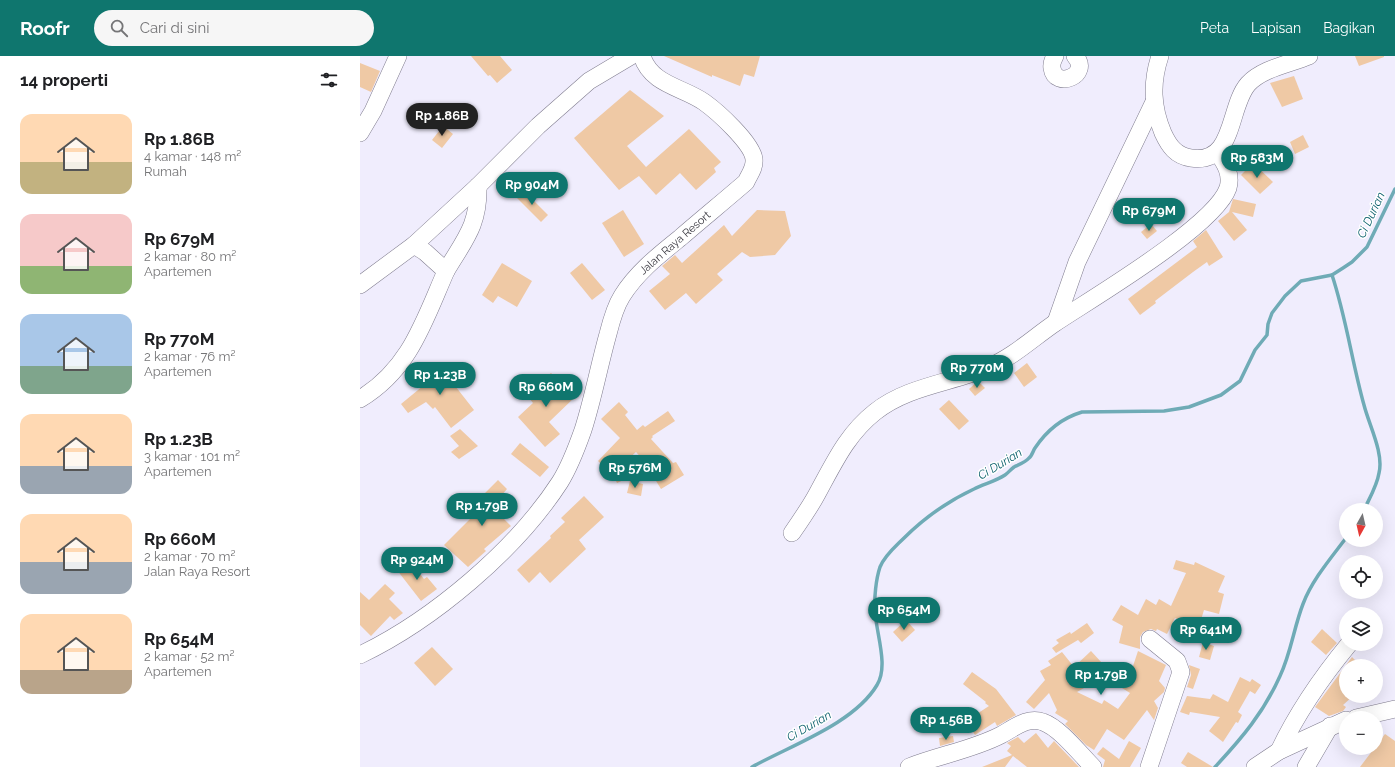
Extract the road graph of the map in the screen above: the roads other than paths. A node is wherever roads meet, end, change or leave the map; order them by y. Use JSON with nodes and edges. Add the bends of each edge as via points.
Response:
{"nodes":[{"id":1,"x":398,"y":56,"type":"edge"},
{"id":2,"x":631,"y":56,"type":"edge"},
{"id":3,"x":642,"y":56,"type":"edge"},
{"id":4,"x":1056,"y":56,"type":"edge"},
{"id":5,"x":1076,"y":56,"type":"edge"},
{"id":6,"x":1160,"y":56,"type":"edge"},
{"id":7,"x":1309,"y":56,"type":"edge"},
{"id":8,"x":1154,"y":102,"type":"junction"},
{"id":9,"x":360,"y":133,"type":"edge"},
{"id":10,"x":1217,"y":152,"type":"junction"},
{"id":11,"x":478,"y":186,"type":"junction"},
{"id":12,"x":414,"y":245,"type":"junction"},
{"id":13,"x":446,"y":271,"type":"junction"},
{"id":14,"x":360,"y":285,"type":"edge"},
{"id":15,"x":1056,"y":322,"type":"junction"},
{"id":16,"x":360,"y":399,"type":"edge"},
{"id":17,"x":792,"y":532,"type":"dead end"},
{"id":18,"x":1150,"y":640,"type":"dead end"},
{"id":19,"x":1343,"y":651,"type":"edge"},
{"id":20,"x":360,"y":655,"type":"edge"},
{"id":21,"x":1395,"y":709,"type":"edge"},
{"id":22,"x":1383,"y":712,"type":"edge"},
{"id":23,"x":1338,"y":723,"type":"edge"},
{"id":24,"x":1279,"y":751,"type":"junction"},
{"id":25,"x":909,"y":767,"type":"edge"},
{"id":26,"x":1093,"y":767,"type":"edge"},
{"id":27,"x":1149,"y":767,"type":"edge"},
{"id":28,"x":1255,"y":767,"type":"edge"},
{"id":29,"x":1306,"y":767,"type":"edge"}],
"edges":[{"from":1,"to":9,"type":"street"},
{"from":2,"to":11,"type":"street","via":[[589,81],[538,126]]},
{"from":3,"to":20,"type":"street","name":"Jalan Raya Resort","via":[[651,73],[663,82],[704,102],[727,122],[752,151],[754,160],[746,182],[648,264],[621,298],[612,319],[574,453],[560,481],[538,511],[513,540],[462,587],[415,622]]},
{"from":4,"to":5,"type":"street","via":[[1052,62],[1052,71],[1058,77],[1067,79],[1078,72],[1079,63]]},
{"from":6,"to":8,"type":"street","via":[[1153,84]]},
{"from":7,"to":10,"type":"street","via":[[1265,73],[1248,85],[1236,109],[1229,132]]},
{"from":8,"to":10,"type":"street","via":[[1162,129],[1175,151],[1186,158],[1197,159],[1207,158]]},
{"from":8,"to":15,"type":"street","via":[[1077,262]]},
{"from":10,"to":15,"type":"street","via":[[1229,175],[1228,188],[1223,199],[1210,213],[1112,287]]},
{"from":11,"to":12,"type":"street"},
{"from":11,"to":13,"type":"street","via":[[478,210],[474,223]]},
{"from":12,"to":13,"type":"street"},
{"from":12,"to":14,"type":"street"},
{"from":13,"to":16,"type":"street","via":[[412,348],[384,382]]},
{"from":15,"to":17,"type":"street","via":[[1019,350],[990,367],[926,386],[892,400],[875,411],[846,441]]},
{"from":18,"to":27,"type":"street","via":[[1177,661],[1181,672]]},
{"from":19,"to":24,"type":"street","via":[[1304,704]]},
{"from":21,"to":22,"type":"street"},
{"from":23,"to":24,"type":"street"},
{"from":23,"to":29,"type":"street"},
{"from":24,"to":28,"type":"street"},
{"from":25,"to":26,"type":"street","via":[[934,757],[974,747],[1035,720],[1053,728]]}]}
